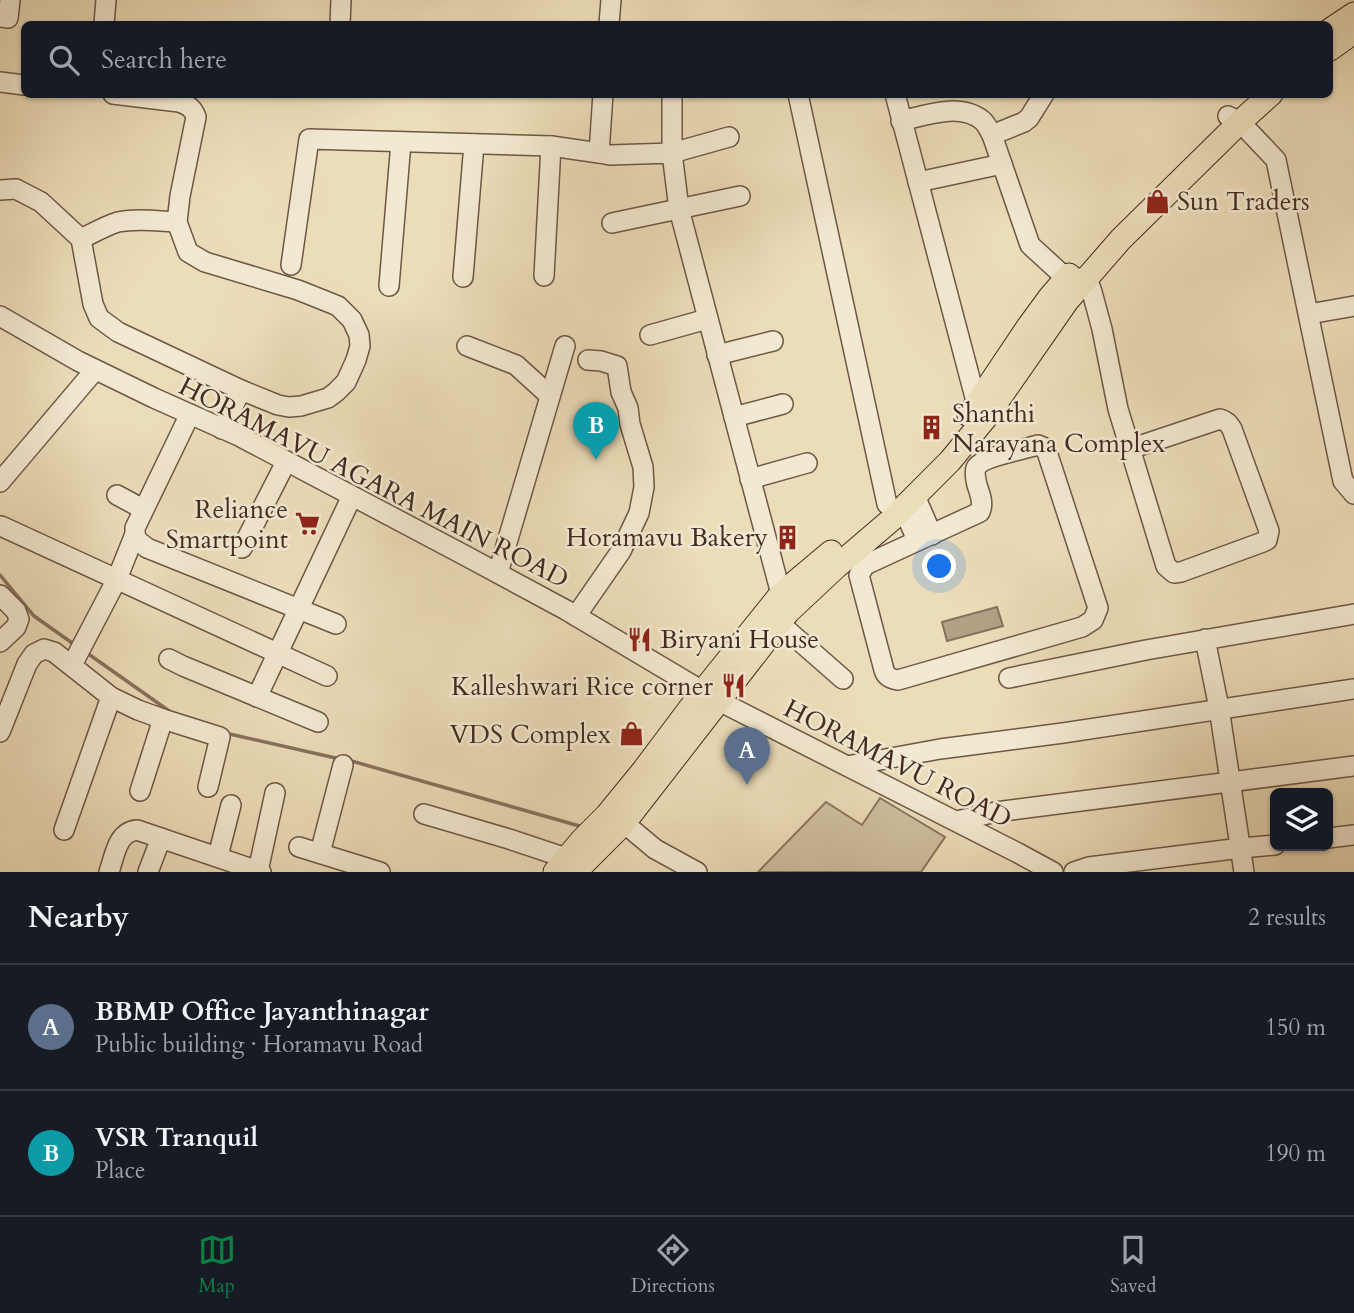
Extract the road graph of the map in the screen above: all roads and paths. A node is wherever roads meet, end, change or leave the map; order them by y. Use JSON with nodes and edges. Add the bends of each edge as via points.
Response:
{"nodes":[{"id":1,"x":10,"y":0,"type":"edge"},
{"id":2,"x":106,"y":0,"type":"edge"},
{"id":3,"x":341,"y":0,"type":"edge"},
{"id":4,"x":611,"y":0,"type":"edge"},
{"id":5,"x":1354,"y":14,"type":"edge"},
{"id":6,"x":0,"y":17,"type":"edge"},
{"id":7,"x":104,"y":21,"type":"edge"},
{"id":8,"x":340,"y":21,"type":"edge"},
{"id":9,"x":609,"y":21,"type":"edge"},
{"id":10,"x":1333,"y":27,"type":"edge"},
{"id":11,"x":1354,"y":32,"type":"edge"},
{"id":12,"x":1333,"y":46,"type":"edge"},
{"id":13,"x":0,"y":82,"type":"edge"},
{"id":14,"x":21,"y":85,"type":"edge"},
{"id":15,"x":146,"y":98,"type":"edge"},
{"id":16,"x":603,"y":98,"type":"edge"},
{"id":17,"x":672,"y":98,"type":"edge"},
{"id":18,"x":799,"y":98,"type":"edge"},
{"id":19,"x":896,"y":98,"type":"edge"},
{"id":20,"x":1042,"y":98,"type":"edge"},
{"id":21,"x":1246,"y":98,"type":"edge"},
{"id":22,"x":1265,"y":98,"type":"edge"},
{"id":23,"x":1234,"y":119,"type":"junction"},
{"id":24,"x":901,"y":121,"type":"junction"},
{"id":25,"x":992,"y":135,"type":"junction"},
{"id":26,"x":729,"y":137,"type":"dead end"},
{"id":27,"x":401,"y":142,"type":"junction"},
{"id":28,"x":474,"y":144,"type":"junction"},
{"id":29,"x":551,"y":146,"type":"junction"},
{"id":30,"x":599,"y":153,"type":"junction"},
{"id":31,"x":672,"y":153,"type":"junction"},
{"id":32,"x":1002,"y":164,"type":"junction"},
{"id":33,"x":918,"y":182,"type":"junction"},
{"id":34,"x":0,"y":190,"type":"edge"},
{"id":35,"x":740,"y":196,"type":"dead end"},
{"id":36,"x":678,"y":209,"type":"junction"},
{"id":37,"x":177,"y":222,"type":"junction"},
{"id":38,"x":612,"y":223,"type":"dead end"},
{"id":39,"x":81,"y":239,"type":"junction"},
{"id":40,"x":291,"y":265,"type":"dead end"},
{"id":41,"x":544,"y":276,"type":"dead end"},
{"id":42,"x":463,"y":277,"type":"dead end"},
{"id":43,"x":1077,"y":278,"type":"junction"},
{"id":44,"x":389,"y":286,"type":"dead end"},
{"id":45,"x":1354,"y":306,"type":"edge"},
{"id":46,"x":1309,"y":314,"type":"junction"},
{"id":47,"x":0,"y":316,"type":"edge"},
{"id":48,"x":707,"y":319,"type":"junction"},
{"id":49,"x":650,"y":335,"type":"dead end"},
{"id":50,"x":773,"y":341,"type":"dead end"},
{"id":51,"x":467,"y":346,"type":"dead end"},
{"id":52,"x":565,"y":346,"type":"dead end"},
{"id":53,"x":717,"y":355,"type":"junction"},
{"id":54,"x":588,"y":360,"type":"dead end"},
{"id":55,"x":95,"y":370,"type":"junction"},
{"id":56,"x":241,"y":390,"type":"junction"},
{"id":57,"x":550,"y":396,"type":"junction"},
{"id":58,"x":783,"y":404,"type":"dead end"},
{"id":59,"x":981,"y":412,"type":"junction"},
{"id":60,"x":190,"y":414,"type":"junction"},
{"id":61,"x":734,"y":417,"type":"junction"},
{"id":62,"x":222,"y":429,"type":"junction"},
{"id":63,"x":1130,"y":449,"type":"junction"},
{"id":64,"x":286,"y":462,"type":"junction"},
{"id":65,"x":807,"y":463,"type":"dead end"},
{"id":66,"x":750,"y":479,"type":"junction"},
{"id":67,"x":0,"y":482,"type":"edge"},
{"id":68,"x":1354,"y":494,"type":"edge"},
{"id":69,"x":117,"y":495,"type":"dead end"},
{"id":70,"x":352,"y":496,"type":"junction"},
{"id":71,"x":902,"y":503,"type":"junction"},
{"id":72,"x":143,"y":509,"type":"junction"},
{"id":73,"x":1,"y":526,"type":"edge"},
{"id":74,"x":135,"y":534,"type":"junction"},
{"id":75,"x":925,"y":537,"type":"junction"},
{"id":76,"x":242,"y":548,"type":"dead end"},
{"id":77,"x":498,"y":573,"type":"junction"},
{"id":78,"x":117,"y":579,"type":"junction"},
{"id":79,"x":781,"y":594,"type":"junction"},
{"id":80,"x":0,"y":595,"type":"edge"},
{"id":81,"x":298,"y":609,"type":"junction"},
{"id":82,"x":1354,"y":614,"type":"edge"},
{"id":83,"x":576,"y":616,"type":"junction"},
{"id":84,"x":779,"y":623,"type":"junction"},
{"id":85,"x":336,"y":624,"type":"dead end"},
{"id":86,"x":1205,"y":639,"type":"junction"},
{"id":87,"x":0,"y":642,"type":"edge"},
{"id":88,"x":279,"y":653,"type":"junction"},
{"id":89,"x":77,"y":654,"type":"junction"},
{"id":90,"x":169,"y":659,"type":"dead end"},
{"id":91,"x":327,"y":676,"type":"dead end"},
{"id":92,"x":1009,"y":678,"type":"dead end"},
{"id":93,"x":843,"y":680,"type":"dead end"},
{"id":94,"x":1354,"y":689,"type":"edge"},
{"id":95,"x":711,"y":696,"type":"junction"},
{"id":96,"x":111,"y":697,"type":"junction"},
{"id":97,"x":257,"y":697,"type":"junction"},
{"id":98,"x":1219,"y":708,"type":"junction"},
{"id":99,"x":163,"y":719,"type":"junction"},
{"id":100,"x":318,"y":722,"type":"dead end"},
{"id":101,"x":0,"y":732,"type":"edge"},
{"id":102,"x":343,"y":765,"type":"dead end"},
{"id":103,"x":847,"y":766,"type":"junction"},
{"id":104,"x":1354,"y":766,"type":"edge"},
{"id":105,"x":1230,"y":782,"type":"junction"},
{"id":106,"x":208,"y":787,"type":"dead end"},
{"id":107,"x":140,"y":791,"type":"dead end"},
{"id":108,"x":275,"y":793,"type":"dead end"},
{"id":109,"x":231,"y":805,"type":"dead end"},
{"id":110,"x":424,"y":814,"type":"dead end"},
{"id":111,"x":957,"y":821,"type":"junction"},
{"id":112,"x":64,"y":831,"type":"dead end"},
{"id":113,"x":604,"y":832,"type":"junction"},
{"id":114,"x":1354,"y":835,"type":"edge"},
{"id":115,"x":1333,"y":837,"type":"edge"},
{"id":116,"x":161,"y":838,"type":"junction"},
{"id":117,"x":1270,"y":845,"type":"edge"},
{"id":118,"x":299,"y":847,"type":"dead end"},
{"id":119,"x":1241,"y":848,"type":"junction"},
{"id":120,"x":320,"y":853,"type":"junction"},
{"id":121,"x":218,"y":856,"type":"junction"},
{"id":122,"x":565,"y":867,"type":"edge"},
{"id":123,"x":260,"y":871,"type":"edge"},
{"id":124,"x":375,"y":871,"type":"edge"},
{"id":125,"x":109,"y":872,"type":"edge"},
{"id":126,"x":148,"y":872,"type":"edge"},
{"id":127,"x":697,"y":872,"type":"edge"},
{"id":128,"x":1053,"y":872,"type":"edge"},
{"id":129,"x":1074,"y":872,"type":"edge"},
{"id":130,"x":1244,"y":872,"type":"edge"}],
"edges":[{"from":1,"to":6,"type":"street","via":[[8,18]]},
{"from":2,"to":7,"type":"street"},
{"from":3,"to":8,"type":"street"},
{"from":4,"to":9,"type":"street"},
{"from":5,"to":10,"type":"main road"},
{"from":11,"to":12,"type":"main road"},
{"from":13,"to":14,"type":"street"},
{"from":15,"to":37,"type":"street","via":[[179,102],[197,117]]},
{"from":16,"to":30,"type":"street"},
{"from":17,"to":31,"type":"street"},
{"from":18,"to":71,"type":"street"},
{"from":19,"to":24,"type":"street"},
{"from":20,"to":25,"type":"street","via":[[1029,118]]},
{"from":21,"to":23,"type":"main road"},
{"from":22,"to":23,"type":"main road"},
{"from":23,"to":43,"type":"main road","via":[[1159,201]]},
{"from":23,"to":46,"type":"street","via":[[1276,160]]},
{"from":24,"to":25,"type":"street","via":[[959,112],[981,119]]},
{"from":24,"to":33,"type":"street"},
{"from":25,"to":32,"type":"street"},
{"from":26,"to":31,"type":"street"},
{"from":27,"to":28,"type":"street"},
{"from":27,"to":40,"type":"street","via":[[309,139]]},
{"from":27,"to":44,"type":"street"},
{"from":28,"to":29,"type":"street"},
{"from":28,"to":42,"type":"street"},
{"from":29,"to":30,"type":"street"},
{"from":29,"to":41,"type":"street"},
{"from":30,"to":31,"type":"street"},
{"from":31,"to":36,"type":"street"},
{"from":32,"to":33,"type":"street"},
{"from":32,"to":43,"type":"street","via":[[1030,245]]},
{"from":33,"to":59,"type":"street"},
{"from":34,"to":39,"type":"street","via":[[16,189],[41,202]]},
{"from":35,"to":36,"type":"street"},
{"from":36,"to":38,"type":"street"},
{"from":36,"to":48,"type":"street"},
{"from":37,"to":39,"type":"street","via":[[120,222]]},
{"from":37,"to":56,"type":"street","via":[[188,252],[205,262],[338,306],[359,335],[360,346],[346,382],[328,398],[289,407]]},
{"from":39,"to":56,"type":"street","via":[[99,318],[118,332]]},
{"from":43,"to":59,"type":"main road","via":[[1067,301]]},
{"from":43,"to":63,"type":"street","via":[[1093,292]]},
{"from":45,"to":46,"type":"street"},
{"from":46,"to":68,"type":"street","via":[[1343,481]]},
{"from":47,"to":55,"type":"street","name":"HORAMAVU AGARA MAIN ROAD"},
{"from":48,"to":49,"type":"street"},
{"from":48,"to":53,"type":"street"},
{"from":50,"to":53,"type":"street"},
{"from":51,"to":57,"type":"street","via":[[516,365]]},
{"from":52,"to":57,"type":"street"},
{"from":53,"to":61,"type":"street"},
{"from":54,"to":83,"type":"street","via":[[617,366],[644,487],[639,513],[621,551]]},
{"from":55,"to":60,"type":"street","name":"HORAMAVU AGARA MAIN ROAD"},
{"from":55,"to":67,"type":"street"},
{"from":56,"to":62,"type":"street"},
{"from":57,"to":77,"type":"street"},
{"from":58,"to":61,"type":"street"},
{"from":59,"to":71,"type":"main road","via":[[950,461]]},
{"from":60,"to":62,"type":"street","name":"HORAMAVU AGARA MAIN ROAD"},
{"from":60,"to":72,"type":"street"},
{"from":61,"to":66,"type":"street"},
{"from":62,"to":64,"type":"street","name":"HORAMAVU AGARA MAIN ROAD"},
{"from":63,"to":63,"type":"street","via":[[1225,420],[1269,531],[1267,540],[1174,573],[1164,562]]},
{"from":64,"to":70,"type":"street","name":"HORAMAVU AGARA MAIN ROAD"},
{"from":64,"to":76,"type":"street"},
{"from":65,"to":66,"type":"street"},
{"from":66,"to":79,"type":"street"},
{"from":69,"to":72,"type":"street"},
{"from":70,"to":77,"type":"street","name":"HORAMAVU AGARA MAIN ROAD"},
{"from":70,"to":81,"type":"street"},
{"from":71,"to":75,"type":"street"},
{"from":71,"to":79,"type":"main road"},
{"from":71,"to":84,"type":"main road","via":[[891,520]]},
{"from":72,"to":74,"type":"street"},
{"from":73,"to":78,"type":"street"},
{"from":74,"to":78,"type":"street"},
{"from":74,"to":81,"type":"street","via":[[147,548]]},
{"from":75,"to":75,"type":"street","via":[[980,512],[975,472],[981,463],[1043,447],[1098,608],[1093,620],[1082,627],[891,679],[885,674],[859,575],[865,565]]},
{"from":77,"to":83,"type":"street","name":"HORAMAVU AGARA MAIN ROAD"},
{"from":78,"to":88,"type":"street"},
{"from":78,"to":89,"type":"street"},
{"from":79,"to":95,"type":"main road"},
{"from":80,"to":87,"type":"street","via":[[19,620]]},
{"from":81,"to":85,"type":"street"},
{"from":81,"to":88,"type":"street"},
{"from":82,"to":86,"type":"street"},
{"from":83,"to":95,"type":"street","name":"HORAMAVU AGARA MAIN ROAD"},
{"from":84,"to":93,"type":"street"},
{"from":84,"to":95,"type":"main road"},
{"from":86,"to":92,"type":"street"},
{"from":86,"to":98,"type":"street"},
{"from":88,"to":91,"type":"street"},
{"from":88,"to":97,"type":"street"},
{"from":89,"to":96,"type":"street"},
{"from":89,"to":101,"type":"street","via":[[44,649],[34,654]]},
{"from":90,"to":97,"type":"street"},
{"from":94,"to":98,"type":"street"},
{"from":95,"to":103,"type":"street","name":"HORAMAVU ROAD"},
{"from":95,"to":113,"type":"main road"},
{"from":96,"to":99,"type":"street"},
{"from":96,"to":112,"type":"street"},
{"from":97,"to":100,"type":"street"},
{"from":98,"to":103,"type":"street"},
{"from":98,"to":105,"type":"street"},
{"from":99,"to":106,"type":"street","via":[[220,737]]},
{"from":99,"to":107,"type":"street"},
{"from":102,"to":120,"type":"street"},
{"from":103,"to":111,"type":"street","name":"HORAMAVU ROAD"},
{"from":104,"to":105,"type":"street"},
{"from":105,"to":111,"type":"street"},
{"from":105,"to":119,"type":"street"},
{"from":108,"to":123,"type":"street"},
{"from":109,"to":121,"type":"street"},
{"from":110,"to":122,"type":"street","via":[[509,839]]},
{"from":111,"to":128,"type":"street","name":"HORAMAVU ROAD"},
{"from":113,"to":122,"type":"main road"},
{"from":113,"to":127,"type":"street","via":[[655,849]]},
{"from":114,"to":115,"type":"street"},
{"from":116,"to":121,"type":"street"},
{"from":116,"to":125,"type":"street","via":[[130,831],[118,845]]},
{"from":116,"to":126,"type":"street"},
{"from":117,"to":119,"type":"street"},
{"from":118,"to":120,"type":"street"},
{"from":119,"to":129,"type":"street"},
{"from":119,"to":130,"type":"street"},
{"from":120,"to":124,"type":"street"},
{"from":121,"to":123,"type":"street"}]}
